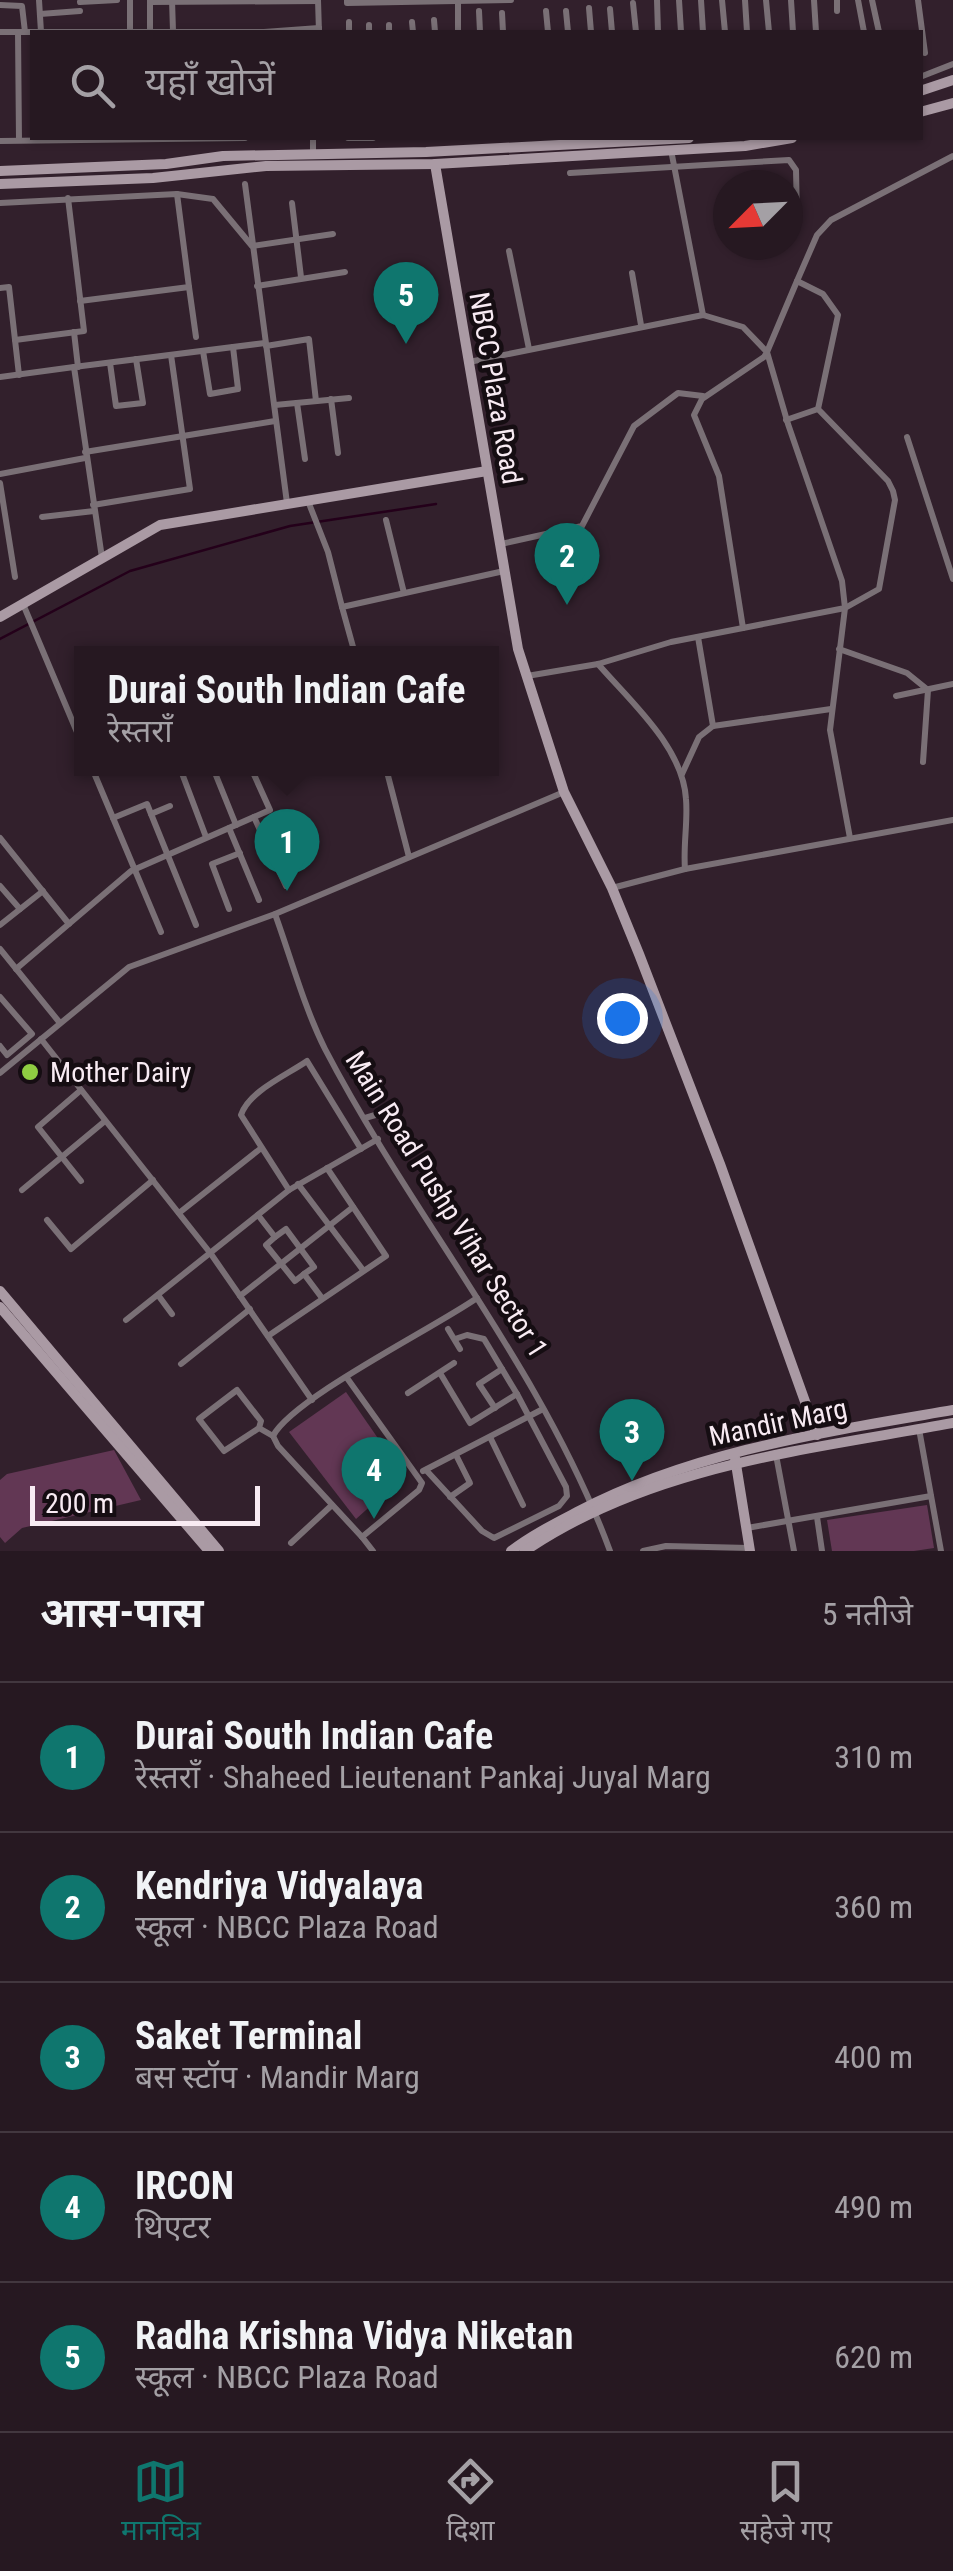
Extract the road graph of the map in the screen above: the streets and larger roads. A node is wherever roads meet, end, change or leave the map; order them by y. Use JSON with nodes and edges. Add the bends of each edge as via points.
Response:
{"nodes":[{"id":1,"x":39,"y":0,"type":"edge"},
{"id":2,"x":117,"y":0,"type":"edge"},
{"id":3,"x":130,"y":0,"type":"edge"},
{"id":4,"x":318,"y":0,"type":"edge"},
{"id":5,"x":347,"y":0,"type":"edge"},
{"id":6,"x":497,"y":0,"type":"edge"},
{"id":7,"x":511,"y":0,"type":"edge"},
{"id":8,"x":656,"y":0,"type":"edge"},
{"id":9,"x":679,"y":0,"type":"edge"},
{"id":10,"x":701,"y":0,"type":"edge"},
{"id":11,"x":722,"y":0,"type":"edge"},
{"id":12,"x":745,"y":0,"type":"edge"},
{"id":13,"x":766,"y":0,"type":"edge"},
{"id":14,"x":792,"y":0,"type":"edge"},
{"id":15,"x":814,"y":0,"type":"edge"},
{"id":16,"x":837,"y":0,"type":"edge"},
{"id":17,"x":858,"y":0,"type":"edge"},
{"id":18,"x":872,"y":0,"type":"edge"},
{"id":19,"x":918,"y":0,"type":"edge"},
{"id":20,"x":80,"y":1,"type":"edge"},
{"id":21,"x":150,"y":1,"type":"edge"},
{"id":22,"x":172,"y":1,"type":"edge"},
{"id":23,"x":194,"y":1,"type":"edge"},
{"id":24,"x":213,"y":1,"type":"edge"},
{"id":25,"x":412,"y":1,"type":"edge"},
{"id":26,"x":458,"y":2,"type":"edge"},
{"id":27,"x":634,"y":2,"type":"edge"},
{"id":28,"x":0,"y":4,"type":"edge"},
{"id":29,"x":589,"y":8,"type":"dead end"},
{"id":30,"x":546,"y":10,"type":"dead end"},
{"id":31,"x":566,"y":10,"type":"dead end"},
{"id":32,"x":610,"y":10,"type":"dead end"},
{"id":33,"x":80,"y":11,"type":"junction"},
{"id":34,"x":479,"y":11,"type":"dead end"},
{"id":35,"x":837,"y":11,"type":"dead end"},
{"id":36,"x":502,"y":13,"type":"dead end"},
{"id":37,"x":40,"y":14,"type":"junction"},
{"id":38,"x":434,"y":20,"type":"dead end"},
{"id":39,"x":349,"y":22,"type":"dead end"},
{"id":40,"x":412,"y":22,"type":"dead end"},
{"id":41,"x":41,"y":30,"type":"edge"},
{"id":42,"x":84,"y":30,"type":"edge"},
{"id":43,"x":130,"y":30,"type":"edge"},
{"id":44,"x":150,"y":30,"type":"edge"},
{"id":45,"x":173,"y":30,"type":"edge"},
{"id":46,"x":319,"y":30,"type":"edge"},
{"id":47,"x":349,"y":30,"type":"edge"},
{"id":48,"x":413,"y":30,"type":"edge"},
{"id":49,"x":435,"y":30,"type":"edge"},
{"id":50,"x":458,"y":30,"type":"edge"},
{"id":51,"x":480,"y":30,"type":"edge"},
{"id":52,"x":503,"y":30,"type":"edge"},
{"id":53,"x":548,"y":30,"type":"edge"},
{"id":54,"x":568,"y":30,"type":"edge"},
{"id":55,"x":591,"y":30,"type":"edge"},
{"id":56,"x":612,"y":30,"type":"edge"},
{"id":57,"x":636,"y":30,"type":"edge"},
{"id":58,"x":658,"y":30,"type":"edge"},
{"id":59,"x":680,"y":30,"type":"edge"},
{"id":60,"x":703,"y":30,"type":"edge"},
{"id":61,"x":725,"y":30,"type":"edge"},
{"id":62,"x":746,"y":30,"type":"edge"},
{"id":63,"x":769,"y":30,"type":"edge"},
{"id":64,"x":794,"y":30,"type":"edge"},
{"id":65,"x":816,"y":30,"type":"edge"},
{"id":66,"x":864,"y":30,"type":"edge"},
{"id":67,"x":878,"y":30,"type":"edge"},
{"id":68,"x":922,"y":30,"type":"edge"},
{"id":69,"x":0,"y":32,"type":"edge"},
{"id":70,"x":22,"y":32,"type":"junction"},
{"id":71,"x":30,"y":32,"type":"edge"},
{"id":72,"x":923,"y":38,"type":"edge"},
{"id":73,"x":925,"y":53,"type":"dead end"},
{"id":74,"x":953,"y":64,"type":"edge"},
{"id":75,"x":923,"y":76,"type":"edge"},
{"id":76,"x":953,"y":80,"type":"edge"},
{"id":77,"x":923,"y":90,"type":"edge"},
{"id":78,"x":953,"y":103,"type":"edge"},
{"id":79,"x":923,"y":111,"type":"edge"},
{"id":80,"x":0,"y":140,"type":"edge"},
{"id":81,"x":19,"y":140,"type":"junction"},
{"id":82,"x":30,"y":140,"type":"edge"},
{"id":83,"x":313,"y":140,"type":"edge"},
{"id":84,"x":372,"y":140,"type":"edge"},
{"id":85,"x":644,"y":140,"type":"edge"},
{"id":86,"x":780,"y":140,"type":"edge"},
{"id":87,"x":671,"y":150,"type":"junction"},
{"id":88,"x":372,"y":152,"type":"junction"},
{"id":89,"x":312,"y":154,"type":"junction"},
{"id":90,"x":953,"y":156,"type":"edge"},
{"id":91,"x":434,"y":164,"type":"junction"},
{"id":92,"x":673,"y":168,"type":"junction"},
{"id":93,"x":796,"y":170,"type":"edge"},
{"id":94,"x":570,"y":174,"type":"dead end"},
{"id":95,"x":2,"y":177,"type":"edge"},
{"id":96,"x":245,"y":184,"type":"dead end"},
{"id":97,"x":178,"y":194,"type":"junction"},
{"id":98,"x":68,"y":198,"type":"junction"},
{"id":99,"x":292,"y":203,"type":"dead end"},
{"id":100,"x":0,"y":204,"type":"edge"},
{"id":101,"x":333,"y":234,"type":"dead end"},
{"id":102,"x":296,"y":239,"type":"junction"},
{"id":103,"x":252,"y":246,"type":"junction"},
{"id":104,"x":509,"y":251,"type":"dead end"},
{"id":105,"x":345,"y":272,"type":"dead end"},
{"id":106,"x":632,"y":273,"type":"dead end"},
{"id":107,"x":301,"y":276,"type":"junction"},
{"id":108,"x":797,"y":281,"type":"junction"},
{"id":109,"x":257,"y":286,"type":"junction"},
{"id":110,"x":189,"y":287,"type":"junction"},
{"id":111,"x":0,"y":288,"type":"edge"},
{"id":112,"x":80,"y":301,"type":"junction"},
{"id":113,"x":703,"y":315,"type":"junction"},
{"id":114,"x":641,"y":325,"type":"junction"},
{"id":115,"x":74,"y":332,"type":"junction"},
{"id":116,"x":196,"y":337,"type":"dead end"},
{"id":117,"x":15,"y":340,"type":"junction"},
{"id":118,"x":266,"y":344,"type":"junction"},
{"id":119,"x":233,"y":347,"type":"junction"},
{"id":120,"x":529,"y":349,"type":"junction"},
{"id":121,"x":204,"y":350,"type":"junction"},
{"id":122,"x":767,"y":352,"type":"junction"},
{"id":123,"x":171,"y":355,"type":"junction"},
{"id":124,"x":136,"y":359,"type":"junction"},
{"id":125,"x":110,"y":362,"type":"junction"},
{"id":126,"x":468,"y":363,"type":"junction"},
{"id":127,"x":76,"y":367,"type":"junction"},
{"id":128,"x":19,"y":375,"type":"junction"},
{"id":129,"x":0,"y":377,"type":"edge"},
{"id":130,"x":705,"y":397,"type":"junction"},
{"id":131,"x":348,"y":398,"type":"dead end"},
{"id":132,"x":330,"y":400,"type":"junction"},
{"id":133,"x":316,"y":401,"type":"junction"},
{"id":134,"x":297,"y":403,"type":"junction"},
{"id":135,"x":275,"y":405,"type":"junction"},
{"id":136,"x":818,"y":409,"type":"junction"},
{"id":137,"x":786,"y":420,"type":"junction"},
{"id":138,"x":275,"y":421,"type":"junction"},
{"id":139,"x":184,"y":436,"type":"junction"},
{"id":140,"x":907,"y":437,"type":"dead end"},
{"id":141,"x":338,"y":453,"type":"dead end"},
{"id":142,"x":85,"y":455,"type":"junction"},
{"id":143,"x":305,"y":459,"type":"dead end"},
{"id":144,"x":487,"y":471,"type":"junction"},
{"id":145,"x":0,"y":474,"type":"edge"},
{"id":146,"x":0,"y":483,"type":"edge"},
{"id":147,"x":308,"y":501,"type":"junction"},
{"id":148,"x":288,"y":505,"type":"junction"},
{"id":149,"x":94,"y":508,"type":"junction"},
{"id":150,"x":42,"y":517,"type":"dead end"},
{"id":151,"x":386,"y":520,"type":"dead end"},
{"id":152,"x":500,"y":544,"type":"junction"},
{"id":153,"x":102,"y":558,"type":"junction"},
{"id":154,"x":504,"y":571,"type":"junction"},
{"id":155,"x":15,"y":576,"type":"dead end"},
{"id":156,"x":953,"y":579,"type":"edge"},
{"id":157,"x":404,"y":593,"type":"junction"},
{"id":158,"x":23,"y":604,"type":"junction"},
{"id":159,"x":342,"y":607,"type":"junction"},
{"id":160,"x":845,"y":608,"type":"junction"},
{"id":161,"x":0,"y":617,"type":"edge"},
{"id":162,"x":744,"y":628,"type":"junction"},
{"id":163,"x":698,"y":637,"type":"junction"},
{"id":164,"x":353,"y":646,"type":"edge"},
{"id":165,"x":839,"y":649,"type":"junction"},
{"id":166,"x":598,"y":664,"type":"junction"},
{"id":167,"x":527,"y":676,"type":"junction"},
{"id":168,"x":953,"y":684,"type":"edge"},
{"id":169,"x":928,"y":690,"type":"junction"},
{"id":170,"x":896,"y":696,"type":"dead end"},
{"id":171,"x":830,"y":709,"type":"junction"},
{"id":172,"x":74,"y":725,"type":"edge"},
{"id":173,"x":714,"y":726,"type":"junction"},
{"id":174,"x":923,"y":762,"type":"dead end"},
{"id":175,"x":682,"y":774,"type":"junction"},
{"id":176,"x":95,"y":776,"type":"edge"},
{"id":177,"x":183,"y":776,"type":"edge"},
{"id":178,"x":216,"y":776,"type":"edge"},
{"id":179,"x":255,"y":776,"type":"edge"},
{"id":180,"x":388,"y":776,"type":"edge"},
{"id":181,"x":564,"y":792,"type":"junction"},
{"id":182,"x":170,"y":806,"type":"dead end"},
{"id":183,"x":152,"y":814,"type":"junction"},
{"id":184,"x":254,"y":816,"type":"junction"},
{"id":185,"x":113,"y":818,"type":"junction"},
{"id":186,"x":953,"y":820,"type":"edge"},
{"id":187,"x":232,"y":826,"type":"junction"},
{"id":188,"x":0,"y":838,"type":"edge"},
{"id":189,"x":206,"y":838,"type":"junction"},
{"id":190,"x":850,"y":838,"type":"junction"},
{"id":191,"x":169,"y":853,"type":"junction"},
{"id":192,"x":240,"y":853,"type":"junction"},
{"id":193,"x":409,"y":858,"type":"junction"},
{"id":194,"x":134,"y":869,"type":"junction"},
{"id":195,"x":685,"y":869,"type":"junction"},
{"id":196,"x":0,"y":886,"type":"edge"},
{"id":197,"x":286,"y":886,"type":"dead end"},
{"id":198,"x":612,"y":888,"type":"junction"},
{"id":199,"x":43,"y":891,"type":"junction"},
{"id":200,"x":258,"y":900,"type":"dead end"},
{"id":201,"x":20,"y":909,"type":"junction"},
{"id":202,"x":229,"y":909,"type":"dead end"},
{"id":203,"x":274,"y":914,"type":"junction"},
{"id":204,"x":69,"y":924,"type":"junction"},
{"id":205,"x":0,"y":925,"type":"edge"},
{"id":206,"x":196,"y":925,"type":"dead end"},
{"id":207,"x":161,"y":932,"type":"dead end"},
{"id":208,"x":0,"y":950,"type":"edge"},
{"id":209,"x":16,"y":969,"type":"junction"},
{"id":210,"x":0,"y":997,"type":"edge"},
{"id":211,"x":60,"y":1024,"type":"junction"},
{"id":212,"x":41,"y":1040,"type":"junction"},
{"id":213,"x":0,"y":1046,"type":"edge"},
{"id":214,"x":0,"y":1074,"type":"edge"},
{"id":215,"x":81,"y":1090,"type":"junction"},
{"id":216,"x":382,"y":1113,"type":"dead end"},
{"id":217,"x":366,"y":1118,"type":"junction"},
{"id":218,"x":106,"y":1120,"type":"junction"},
{"id":219,"x":378,"y":1139,"type":"junction"},
{"id":220,"x":261,"y":1149,"type":"junction"},
{"id":221,"x":361,"y":1149,"type":"junction"},
{"id":222,"x":62,"y":1156,"type":"junction"},
{"id":223,"x":326,"y":1168,"type":"junction"},
{"id":224,"x":153,"y":1180,"type":"junction"},
{"id":225,"x":82,"y":1181,"type":"dead end"},
{"id":226,"x":298,"y":1184,"type":"junction"},
{"id":227,"x":22,"y":1190,"type":"dead end"},
{"id":228,"x":289,"y":1190,"type":"junction"},
{"id":229,"x":353,"y":1207,"type":"junction"},
{"id":230,"x":179,"y":1213,"type":"junction"},
{"id":231,"x":258,"y":1216,"type":"junction"},
{"id":232,"x":47,"y":1220,"type":"dead end"},
{"id":233,"x":330,"y":1225,"type":"junction"},
{"id":234,"x":275,"y":1238,"type":"junction"},
{"id":235,"x":300,"y":1248,"type":"junction"},
{"id":236,"x":211,"y":1254,"type":"junction"},
{"id":237,"x":281,"y":1264,"type":"junction"},
{"id":238,"x":363,"y":1270,"type":"junction"},
{"id":239,"x":304,"y":1274,"type":"junction"},
{"id":240,"x":0,"y":1291,"type":"edge"},
{"id":241,"x":158,"y":1296,"type":"junction"},
{"id":242,"x":240,"y":1296,"type":"junction"},
{"id":243,"x":322,"y":1298,"type":"junction"},
{"id":244,"x":477,"y":1298,"type":"junction"},
{"id":245,"x":0,"y":1307,"type":"edge"},
{"id":246,"x":250,"y":1309,"type":"junction"},
{"id":247,"x":172,"y":1314,"type":"dead end"},
{"id":248,"x":126,"y":1320,"type":"dead end"},
{"id":249,"x":448,"y":1329,"type":"dead end"},
{"id":250,"x":268,"y":1336,"type":"junction"},
{"id":251,"x":455,"y":1340,"type":"junction"},
{"id":252,"x":460,"y":1349,"type":"dead end"},
{"id":253,"x":454,"y":1363,"type":"dead end"},
{"id":254,"x":181,"y":1364,"type":"dead end"},
{"id":255,"x":502,"y":1369,"type":"junction"},
{"id":256,"x":440,"y":1373,"type":"junction"},
{"id":257,"x":347,"y":1378,"type":"junction"},
{"id":258,"x":408,"y":1393,"type":"dead end"},
{"id":259,"x":518,"y":1394,"type":"junction"},
{"id":260,"x":83,"y":1396,"type":"junction"},
{"id":261,"x":312,"y":1400,"type":"junction"},
{"id":262,"x":495,"y":1408,"type":"junction"},
{"id":263,"x":543,"y":1410,"type":"junction"},
{"id":264,"x":953,"y":1410,"type":"edge"},
{"id":265,"x":530,"y":1416,"type":"junction"},
{"id":266,"x":953,"y":1423,"type":"edge"},
{"id":267,"x":259,"y":1428,"type":"junction"},
{"id":268,"x":919,"y":1429,"type":"junction"},
{"id":269,"x":817,"y":1435,"type":"junction"},
{"id":270,"x":273,"y":1436,"type":"junction"},
{"id":271,"x":490,"y":1437,"type":"junction"},
{"id":272,"x":456,"y":1454,"type":"junction"},
{"id":273,"x":776,"y":1456,"type":"junction"},
{"id":274,"x":734,"y":1458,"type":"junction"},
{"id":275,"x":422,"y":1472,"type":"junction"},
{"id":276,"x":166,"y":1494,"type":"junction"},
{"id":277,"x":932,"y":1496,"type":"junction"},
{"id":278,"x":450,"y":1497,"type":"junction"},
{"id":279,"x":332,"y":1504,"type":"junction"},
{"id":280,"x":523,"y":1504,"type":"dead end"},
{"id":281,"x":593,"y":1508,"type":"junction"},
{"id":282,"x":817,"y":1517,"type":"junction"},
{"id":283,"x":789,"y":1521,"type":"junction"},
{"id":284,"x":747,"y":1528,"type":"junction"},
{"id":285,"x":362,"y":1537,"type":"junction"},
{"id":286,"x":290,"y":1543,"type":"dead end"},
{"id":287,"x":733,"y":1550,"type":"edge"},
{"id":288,"x":749,"y":1550,"type":"edge"},
{"id":289,"x":209,"y":1551,"type":"edge"},
{"id":290,"x":219,"y":1551,"type":"edge"},
{"id":291,"x":373,"y":1551,"type":"edge"},
{"id":292,"x":511,"y":1551,"type":"edge"},
{"id":293,"x":525,"y":1551,"type":"edge"},
{"id":294,"x":610,"y":1551,"type":"edge"},
{"id":295,"x":643,"y":1551,"type":"edge"},
{"id":296,"x":794,"y":1551,"type":"edge"},
{"id":297,"x":822,"y":1551,"type":"edge"},
{"id":298,"x":942,"y":1551,"type":"edge"}],
"edges":[{"from":1,"to":37,"type":"street"},
{"from":2,"to":20,"type":"street"},
{"from":3,"to":43,"type":"street"},
{"from":4,"to":24,"type":"street"},
{"from":4,"to":46,"type":"street"},
{"from":5,"to":25,"type":"street"},
{"from":6,"to":7,"type":"street"},
{"from":6,"to":26,"type":"street"},
{"from":8,"to":58,"type":"street"},
{"from":9,"to":59,"type":"street"},
{"from":10,"to":60,"type":"street"},
{"from":11,"to":61,"type":"street"},
{"from":12,"to":62,"type":"street"},
{"from":13,"to":63,"type":"street"},
{"from":14,"to":64,"type":"street"},
{"from":15,"to":65,"type":"street"},
{"from":16,"to":35,"type":"street"},
{"from":17,"to":66,"type":"street"},
{"from":18,"to":67,"type":"street"},
{"from":19,"to":68,"type":"street"},
{"from":20,"to":33,"type":"street"},
{"from":21,"to":22,"type":"street"},
{"from":21,"to":44,"type":"street"},
{"from":22,"to":23,"type":"street"},
{"from":22,"to":45,"type":"street"},
{"from":23,"to":24,"type":"street"},
{"from":25,"to":26,"type":"street"},
{"from":26,"to":50,"type":"street"},
{"from":27,"to":57,"type":"street"},
{"from":28,"to":70,"type":"street","via":[[22,6]]},
{"from":29,"to":55,"type":"street"},
{"from":30,"to":53,"type":"street"},
{"from":31,"to":54,"type":"street"},
{"from":32,"to":56,"type":"street"},
{"from":33,"to":37,"type":"street"},
{"from":33,"to":42,"type":"street"},
{"from":34,"to":51,"type":"street"},
{"from":36,"to":52,"type":"street"},
{"from":37,"to":41,"type":"street"},
{"from":38,"to":49,"type":"street"},
{"from":39,"to":47,"type":"street"},
{"from":40,"to":48,"type":"street"},
{"from":69,"to":70,"type":"street"},
{"from":70,"to":71,"type":"street"},
{"from":70,"to":81,"type":"street"},
{"from":72,"to":73,"type":"street"},
{"from":74,"to":75,"type":"street"},
{"from":76,"to":77,"type":"street"},
{"from":78,"to":79,"type":"street"},
{"from":80,"to":81,"type":"street"},
{"from":81,"to":82,"type":"street"},
{"from":83,"to":89,"type":"street"},
{"from":84,"to":88,"type":"street"},
{"from":85,"to":88,"type":"street"},
{"from":86,"to":87,"type":"street"},
{"from":87,"to":91,"type":"street"},
{"from":87,"to":92,"type":"street"},
{"from":88,"to":89,"type":"street"},
{"from":89,"to":95,"type":"street"},
{"from":90,"to":108,"type":"street","via":[[831,220]]},
{"from":91,"to":95,"type":"street","via":[[266,166],[153,178]]},
{"from":91,"to":126,"type":"street","name":"NBCC Plaza Road"},
{"from":92,"to":93,"type":"street","via":[[789,160]]},
{"from":92,"to":94,"type":"street"},
{"from":92,"to":113,"type":"street"},
{"from":96,"to":103,"type":"street"},
{"from":97,"to":98,"type":"street"},
{"from":97,"to":103,"type":"street","via":[[214,199]]},
{"from":97,"to":110,"type":"street"},
{"from":98,"to":100,"type":"street"},
{"from":98,"to":112,"type":"street"},
{"from":99,"to":102,"type":"street"},
{"from":101,"to":102,"type":"street"},
{"from":102,"to":103,"type":"street"},
{"from":102,"to":107,"type":"street"},
{"from":103,"to":109,"type":"street"},
{"from":104,"to":120,"type":"street"},
{"from":105,"to":107,"type":"street"},
{"from":106,"to":114,"type":"street"},
{"from":107,"to":109,"type":"street"},
{"from":108,"to":122,"type":"street"},
{"from":108,"to":136,"type":"street","via":[[824,294],[838,314]]},
{"from":109,"to":118,"type":"street"},
{"from":110,"to":112,"type":"street"},
{"from":110,"to":116,"type":"street"},
{"from":111,"to":117,"type":"street","via":[[9,287]]},
{"from":112,"to":115,"type":"street","via":[[84,331]]},
{"from":113,"to":114,"type":"street"},
{"from":113,"to":122,"type":"street","via":[[743,327]]},
{"from":114,"to":120,"type":"street"},
{"from":115,"to":117,"type":"street"},
{"from":115,"to":127,"type":"street"},
{"from":117,"to":128,"type":"street"},
{"from":118,"to":119,"type":"street"},
{"from":118,"to":133,"type":"street","via":[[309,340]]},
{"from":118,"to":135,"type":"street"},
{"from":119,"to":121,"type":"street"},
{"from":119,"to":121,"type":"street","via":[[238,389],[210,394]]},
{"from":120,"to":126,"type":"street"},
{"from":121,"to":123,"type":"street"},
{"from":122,"to":130,"type":"street"},
{"from":122,"to":137,"type":"street"},
{"from":123,"to":124,"type":"street"},
{"from":123,"to":139,"type":"street"},
{"from":124,"to":125,"type":"street"},
{"from":124,"to":125,"type":"street","via":[[143,403],[116,406]]},
{"from":125,"to":127,"type":"street"},
{"from":126,"to":144,"type":"street","name":"NBCC Plaza Road"},
{"from":127,"to":128,"type":"street"},
{"from":127,"to":142,"type":"street"},
{"from":128,"to":129,"type":"street"},
{"from":130,"to":152,"type":"street","via":[[678,392],[634,426],[582,526]]},
{"from":130,"to":162,"type":"street","via":[[694,415],[719,476]]},
{"from":131,"to":132,"type":"street"},
{"from":132,"to":133,"type":"street"},
{"from":132,"to":141,"type":"street"},
{"from":133,"to":134,"type":"street"},
{"from":134,"to":135,"type":"street"},
{"from":134,"to":143,"type":"street"},
{"from":135,"to":138,"type":"street"},
{"from":136,"to":137,"type":"street"},
{"from":136,"to":160,"type":"street","via":[[888,481],[895,500],[879,588]]},
{"from":137,"to":160,"type":"street","via":[[842,581]]},
{"from":138,"to":139,"type":"street"},
{"from":138,"to":148,"type":"street"},
{"from":139,"to":142,"type":"street"},
{"from":139,"to":149,"type":"street","via":[[190,489]]},
{"from":140,"to":156,"type":"street"},
{"from":142,"to":145,"type":"street"},
{"from":142,"to":149,"type":"street"},
{"from":144,"to":147,"type":"street"},
{"from":144,"to":152,"type":"street","name":"NBCC Plaza Road"},
{"from":146,"to":155,"type":"street"},
{"from":147,"to":148,"type":"street"},
{"from":147,"to":159,"type":"street"},
{"from":148,"to":153,"type":"street","via":[[160,526]]},
{"from":149,"to":150,"type":"street"},
{"from":149,"to":153,"type":"street"},
{"from":151,"to":157,"type":"street"},
{"from":152,"to":154,"type":"street","name":"NBCC Plaza Road"},
{"from":153,"to":158,"type":"street"},
{"from":154,"to":157,"type":"street"},
{"from":154,"to":167,"type":"street","name":"NBCC Plaza Road"},
{"from":157,"to":159,"type":"street"},
{"from":158,"to":161,"type":"street"},
{"from":158,"to":172,"type":"street"},
{"from":159,"to":164,"type":"street"},
{"from":160,"to":162,"type":"street"},
{"from":160,"to":165,"type":"street"},
{"from":162,"to":163,"type":"street"},
{"from":163,"to":166,"type":"street"},
{"from":163,"to":173,"type":"street"},
{"from":165,"to":169,"type":"street","via":[[907,673]]},
{"from":165,"to":171,"type":"street"},
{"from":166,"to":167,"type":"street"},
{"from":166,"to":175,"type":"street"},
{"from":167,"to":181,"type":"street","name":"NBCC Plaza Road"},
{"from":168,"to":169,"type":"street"},
{"from":169,"to":170,"type":"street"},
{"from":169,"to":174,"type":"street"},
{"from":171,"to":173,"type":"street"},
{"from":171,"to":190,"type":"street"},
{"from":173,"to":175,"type":"street","via":[[699,737]]},
{"from":175,"to":195,"type":"street"},
{"from":176,"to":185,"type":"street"},
{"from":177,"to":189,"type":"street"},
{"from":178,"to":187,"type":"street"},
{"from":179,"to":184,"type":"street","via":[[270,810]]},
{"from":180,"to":193,"type":"street"},
{"from":181,"to":193,"type":"street"},
{"from":181,"to":198,"type":"street","name":"NBCC Plaza Road"},
{"from":182,"to":183,"type":"street"},
{"from":183,"to":185,"type":"street","via":[[147,804]]},
{"from":183,"to":191,"type":"street"},
{"from":184,"to":187,"type":"street"},
{"from":184,"to":197,"type":"street"},
{"from":185,"to":194,"type":"street"},
{"from":186,"to":190,"type":"street"},
{"from":187,"to":189,"type":"street"},
{"from":187,"to":192,"type":"street"},
{"from":188,"to":199,"type":"street"},
{"from":189,"to":191,"type":"street"},
{"from":190,"to":195,"type":"street"},
{"from":191,"to":194,"type":"street"},
{"from":191,"to":206,"type":"street"},
{"from":192,"to":200,"type":"street"},
{"from":192,"to":202,"type":"street","via":[[212,864]]},
{"from":193,"to":203,"type":"street"},
{"from":194,"to":204,"type":"street"},
{"from":194,"to":207,"type":"street"},
{"from":195,"to":198,"type":"street"},
{"from":196,"to":201,"type":"street"},
{"from":198,"to":269,"type":"street","name":"NBCC Plaza Road"},
{"from":199,"to":201,"type":"street"},
{"from":199,"to":204,"type":"street"},
{"from":201,"to":205,"type":"street"},
{"from":203,"to":211,"type":"street","via":[[128,967]]},
{"from":203,"to":217,"type":"street","name":"Main Road Pushp Vihar Sector 1","via":[[324,1046]]},
{"from":204,"to":209,"type":"street"},
{"from":208,"to":209,"type":"street"},
{"from":209,"to":211,"type":"street"},
{"from":210,"to":213,"type":"street","via":[[32,1034],[7,1055]]},
{"from":211,"to":212,"type":"street"},
{"from":212,"to":214,"type":"street"},
{"from":212,"to":215,"type":"street"},
{"from":215,"to":218,"type":"street"},
{"from":215,"to":222,"type":"street","via":[[38,1126]]},
{"from":216,"to":217,"type":"street"},
{"from":217,"to":219,"type":"street","name":"Main Road Pushp Vihar Sector 1"},
{"from":218,"to":222,"type":"street"},
{"from":218,"to":224,"type":"street"},
{"from":219,"to":221,"type":"street"},
{"from":219,"to":244,"type":"street","name":"Main Road Pushp Vihar Sector 1"},
{"from":220,"to":221,"type":"street","via":[[243,1107],[307,1061]]},
{"from":220,"to":228,"type":"street"},
{"from":220,"to":230,"type":"street"},
{"from":221,"to":223,"type":"street"},
{"from":222,"to":225,"type":"street"},
{"from":222,"to":227,"type":"street"},
{"from":223,"to":226,"type":"street"},
{"from":223,"to":229,"type":"street"},
{"from":224,"to":230,"type":"street"},
{"from":224,"to":232,"type":"street","via":[[71,1248]]},
{"from":226,"to":228,"type":"street"},
{"from":226,"to":233,"type":"street"},
{"from":228,"to":231,"type":"street"},
{"from":229,"to":233,"type":"street"},
{"from":229,"to":238,"type":"street","via":[[386,1256]]},
{"from":230,"to":236,"type":"street"},
{"from":231,"to":234,"type":"street"},
{"from":231,"to":236,"type":"street"},
{"from":233,"to":235,"type":"street"},
{"from":233,"to":238,"type":"street"},
{"from":234,"to":235,"type":"street","via":[[286,1229]]},
{"from":234,"to":237,"type":"street","via":[[266,1245]]},
{"from":235,"to":237,"type":"street"},
{"from":235,"to":239,"type":"street","via":[[314,1267]]},
{"from":236,"to":241,"type":"street"},
{"from":236,"to":242,"type":"street"},
{"from":237,"to":239,"type":"street","via":[[295,1281]]},
{"from":237,"to":242,"type":"street"},
{"from":238,"to":243,"type":"street"},
{"from":239,"to":243,"type":"street"},
{"from":240,"to":260,"type":"street"},
{"from":241,"to":247,"type":"street"},
{"from":241,"to":248,"type":"street"},
{"from":242,"to":246,"type":"street"},
{"from":243,"to":250,"type":"street"},
{"from":244,"to":257,"type":"street"},
{"from":244,"to":263,"type":"street","name":"Main Road Pushp Vihar Sector 1"},
{"from":245,"to":260,"type":"street"},
{"from":246,"to":250,"type":"street"},
{"from":246,"to":254,"type":"street"},
{"from":249,"to":251,"type":"street"},
{"from":250,"to":261,"type":"street"},
{"from":251,"to":252,"type":"street"},
{"from":251,"to":255,"type":"street","via":[[484,1339]]},
{"from":253,"to":256,"type":"street"},
{"from":255,"to":259,"type":"street"},
{"from":255,"to":262,"type":"street","via":[[479,1384]]},
{"from":256,"to":258,"type":"street"},
{"from":256,"to":262,"type":"street","via":[[470,1423]]},
{"from":257,"to":261,"type":"street"},
{"from":257,"to":275,"type":"street"},
{"from":259,"to":262,"type":"street"},
{"from":259,"to":265,"type":"street"},
{"from":260,"to":276,"type":"street"},
{"from":261,"to":270,"type":"street"},
{"from":263,"to":265,"type":"street"},
{"from":263,"to":281,"type":"street","name":"Main Road Pushp Vihar Sector 1"},
{"from":264,"to":269,"type":"street","name":"Mandir Marg"},
{"from":265,"to":271,"type":"street"},
{"from":265,"to":278,"type":"street","via":[[566,1487],[564,1502],[494,1538]]},
{"from":266,"to":268,"type":"street","name":"Mandir Marg"},
{"from":267,"to":267,"type":"street","via":[[261,1421],[237,1390],[199,1420],[224,1451]]},
{"from":267,"to":270,"type":"street"},
{"from":268,"to":273,"type":"street","name":"Mandir Marg"},
{"from":268,"to":277,"type":"street"},
{"from":269,"to":274,"type":"street","name":"Mandir Marg"},
{"from":270,"to":279,"type":"street"},
{"from":271,"to":272,"type":"street"},
{"from":271,"to":280,"type":"street"},
{"from":272,"to":275,"type":"street"},
{"from":272,"to":278,"type":"street","via":[[470,1483]]},
{"from":273,"to":274,"type":"street","name":"Mandir Marg"},
{"from":273,"to":283,"type":"street"},
{"from":274,"to":281,"type":"street","name":"Mandir Marg"},
{"from":274,"to":284,"type":"street"},
{"from":275,"to":278,"type":"street"},
{"from":275,"to":285,"type":"street","via":[[419,1490]]},
{"from":276,"to":289,"type":"street"},
{"from":276,"to":290,"type":"street"},
{"from":277,"to":282,"type":"street"},
{"from":277,"to":298,"type":"street"},
{"from":279,"to":285,"type":"street"},
{"from":279,"to":286,"type":"street"},
{"from":281,"to":292,"type":"street","name":"Mandir Marg"},
{"from":281,"to":293,"type":"street","name":"Mandir Marg"},
{"from":281,"to":294,"type":"street","name":"Main Road Pushp Vihar Sector 1"},
{"from":282,"to":283,"type":"street"},
{"from":282,"to":297,"type":"street"},
{"from":283,"to":284,"type":"street"},
{"from":283,"to":296,"type":"street"},
{"from":284,"to":288,"type":"street"},
{"from":285,"to":291,"type":"street"},
{"from":287,"to":288,"type":"street"},
{"from":287,"to":295,"type":"street"}]}
